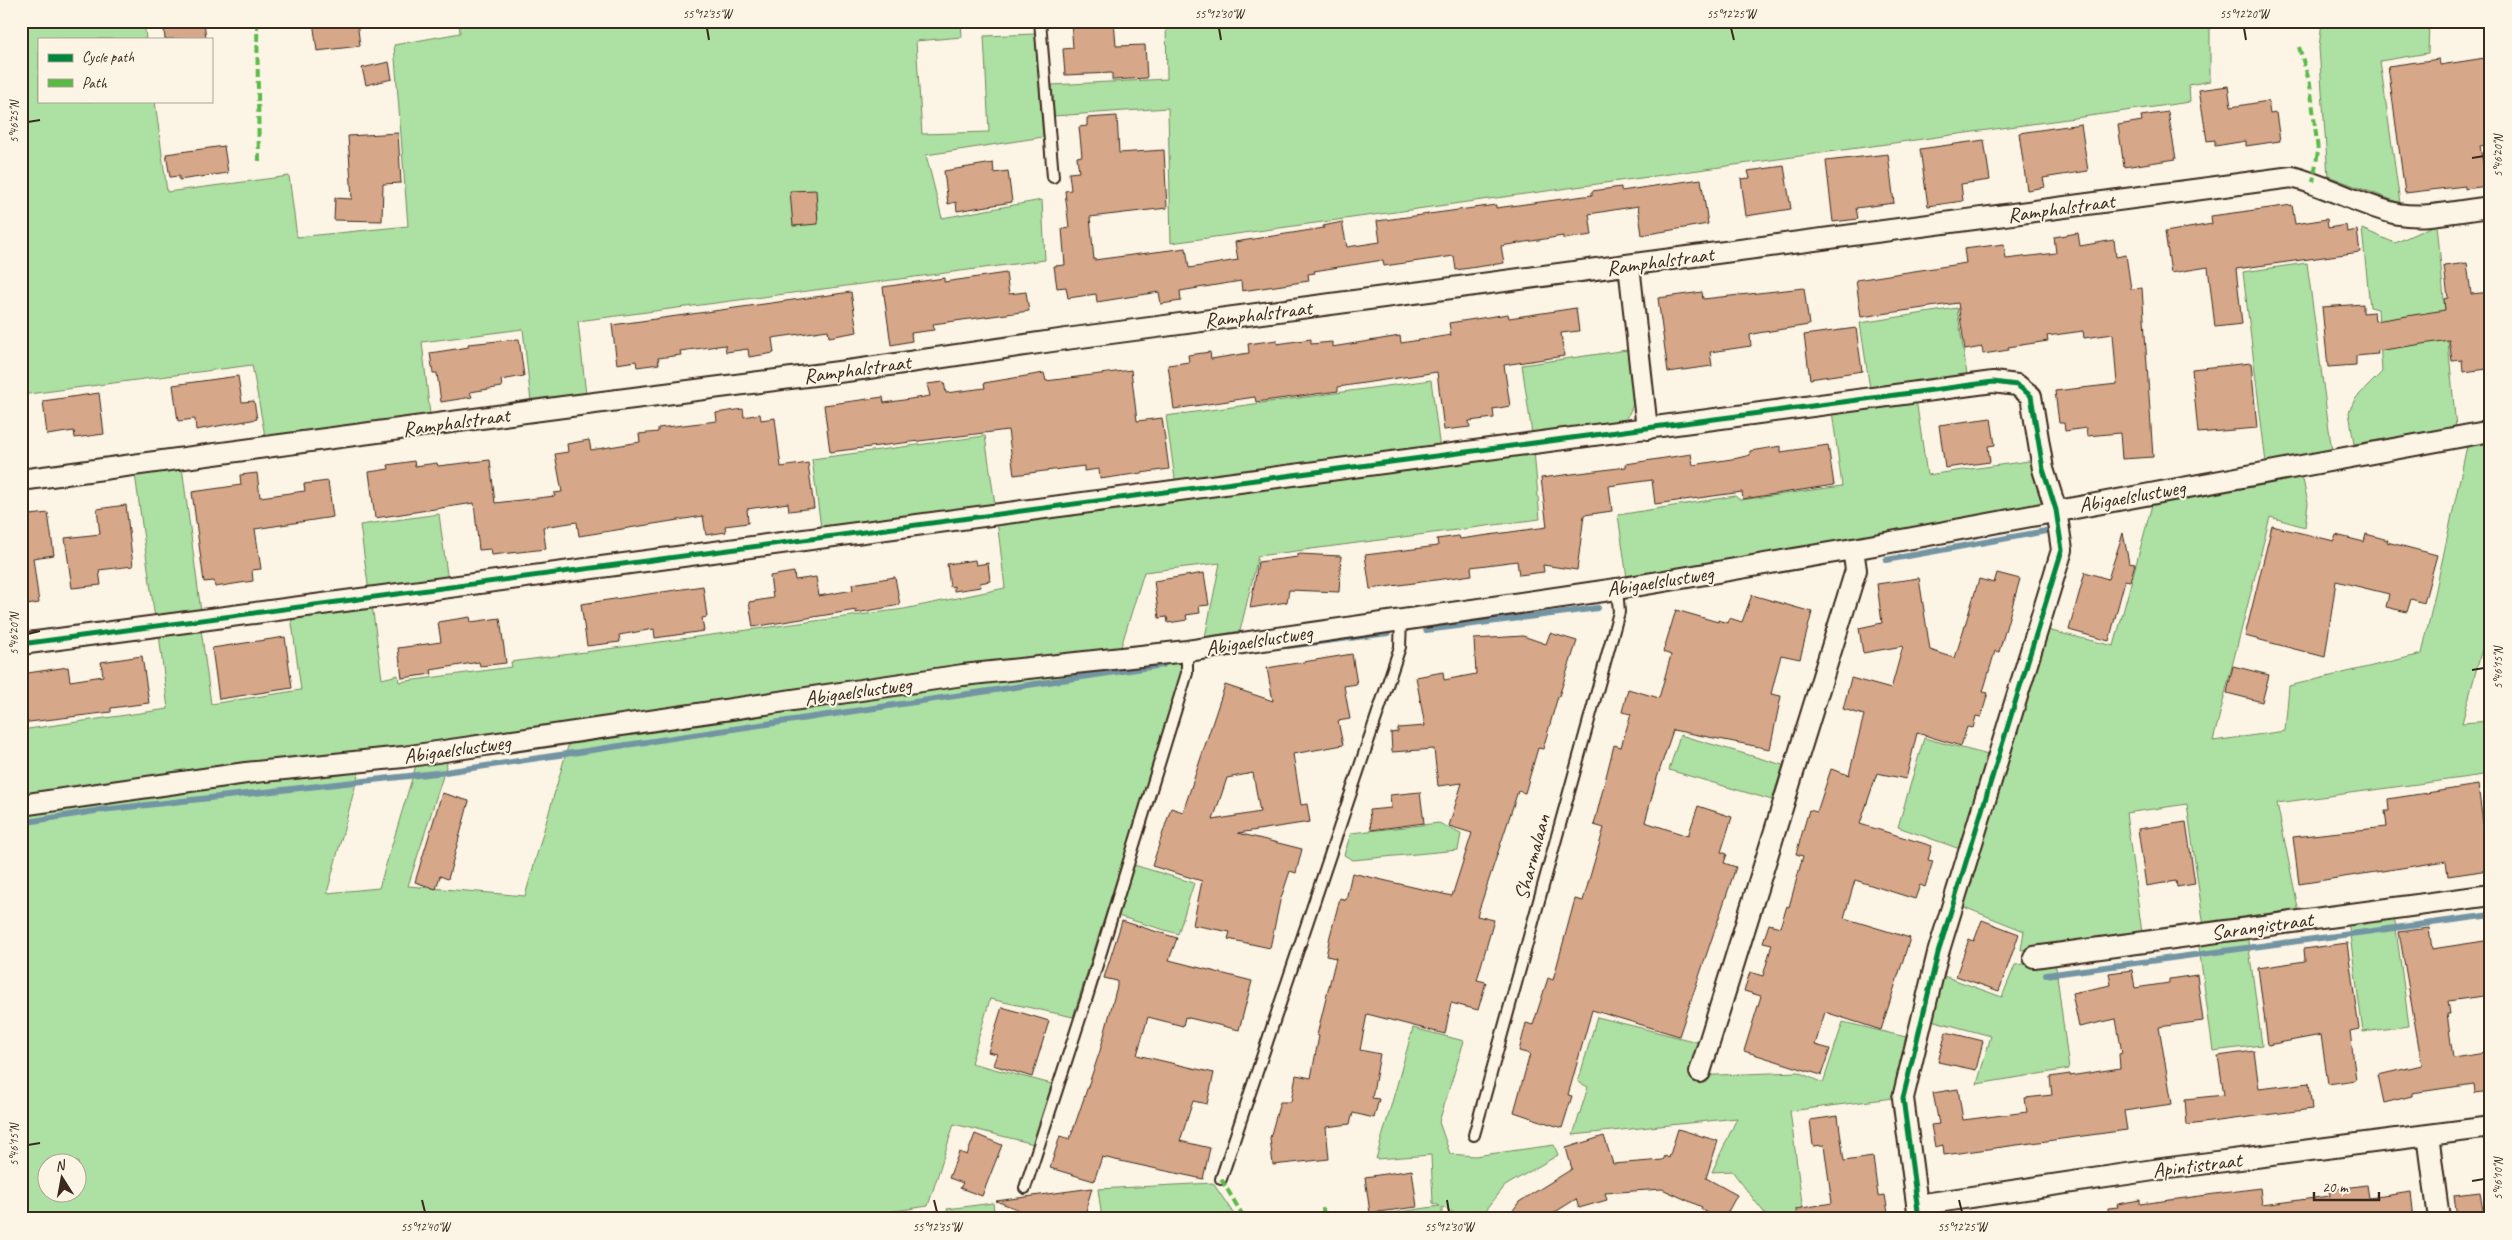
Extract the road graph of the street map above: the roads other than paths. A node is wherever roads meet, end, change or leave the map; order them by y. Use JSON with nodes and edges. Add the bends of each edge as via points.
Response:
{"nodes":[{"id":1,"x":1040,"y":21,"type":"edge"},
{"id":2,"x":1053,"y":177,"type":"dead end"},
{"id":3,"x":2491,"y":207,"type":"edge"},
{"id":4,"x":1629,"y":265,"type":"junction"},
{"id":5,"x":1647,"y":429,"type":"junction"},
{"id":6,"x":2491,"y":432,"type":"edge"},
{"id":7,"x":21,"y":480,"type":"edge"},
{"id":8,"x":2056,"y":510,"type":"junction"},
{"id":9,"x":1853,"y":549,"type":"junction"},
{"id":10,"x":1617,"y":589,"type":"junction"},
{"id":11,"x":1401,"y":619,"type":"junction"},
{"id":12,"x":21,"y":644,"type":"edge"},
{"id":13,"x":1187,"y":651,"type":"junction"},
{"id":14,"x":21,"y":805,"type":"edge"},
{"id":15,"x":2491,"y":895,"type":"edge"},
{"id":16,"x":2034,"y":958,"type":"dead end"},
{"id":17,"x":1700,"y":1072,"type":"dead end"},
{"id":18,"x":2491,"y":1127,"type":"edge"},
{"id":19,"x":1474,"y":1135,"type":"dead end"},
{"id":20,"x":2428,"y":1135,"type":"junction"},
{"id":21,"x":1221,"y":1179,"type":"dead end"},
{"id":22,"x":1025,"y":1188,"type":"dead end"},
{"id":23,"x":1918,"y":1212,"type":"edge"},
{"id":24,"x":2438,"y":1219,"type":"edge"}],
"edges":[{"from":1,"to":2,"type":"lane"},
{"from":3,"to":4,"type":"street","name":"Ramphalstraat","via":[[2428,215],[2400,214],[2292,177]]},
{"from":4,"to":5,"type":"street"},
{"from":4,"to":7,"type":"street","name":"Ramphalstraat"},
{"from":5,"to":8,"type":"street","via":[[1993,382],[2017,385],[2031,396],[2042,469]]},
{"from":5,"to":12,"type":"street"},
{"from":6,"to":8,"type":"street","name":"Abigaelslustweg"},
{"from":8,"to":9,"type":"street","name":"Abigaelslustweg"},
{"from":8,"to":23,"type":"street","via":[[2062,550],[1938,952],[1903,1098]]},
{"from":9,"to":10,"type":"street","name":"Abigaelslustweg"},
{"from":9,"to":17,"type":"street","via":[[1856,570]]},
{"from":10,"to":11,"type":"street","name":"Abigaelslustweg"},
{"from":10,"to":19,"type":"lane","name":"Sharmalaan","via":[[1619,612]]},
{"from":11,"to":13,"type":"street","name":"Abigaelslustweg"},
{"from":11,"to":21,"type":"lane","via":[[1400,647]]},
{"from":13,"to":14,"type":"street","name":"Abigaelslustweg","via":[[963,675],[403,757],[246,773]]},
{"from":13,"to":22,"type":"lane","via":[[1184,683]]},
{"from":15,"to":16,"type":"street","name":"Sarangistraat"},
{"from":18,"to":20,"type":"street","name":"Apintistraat"},
{"from":20,"to":23,"type":"street","name":"Apintistraat","via":[[2154,1170]]},
{"from":20,"to":24,"type":"street"}]}
